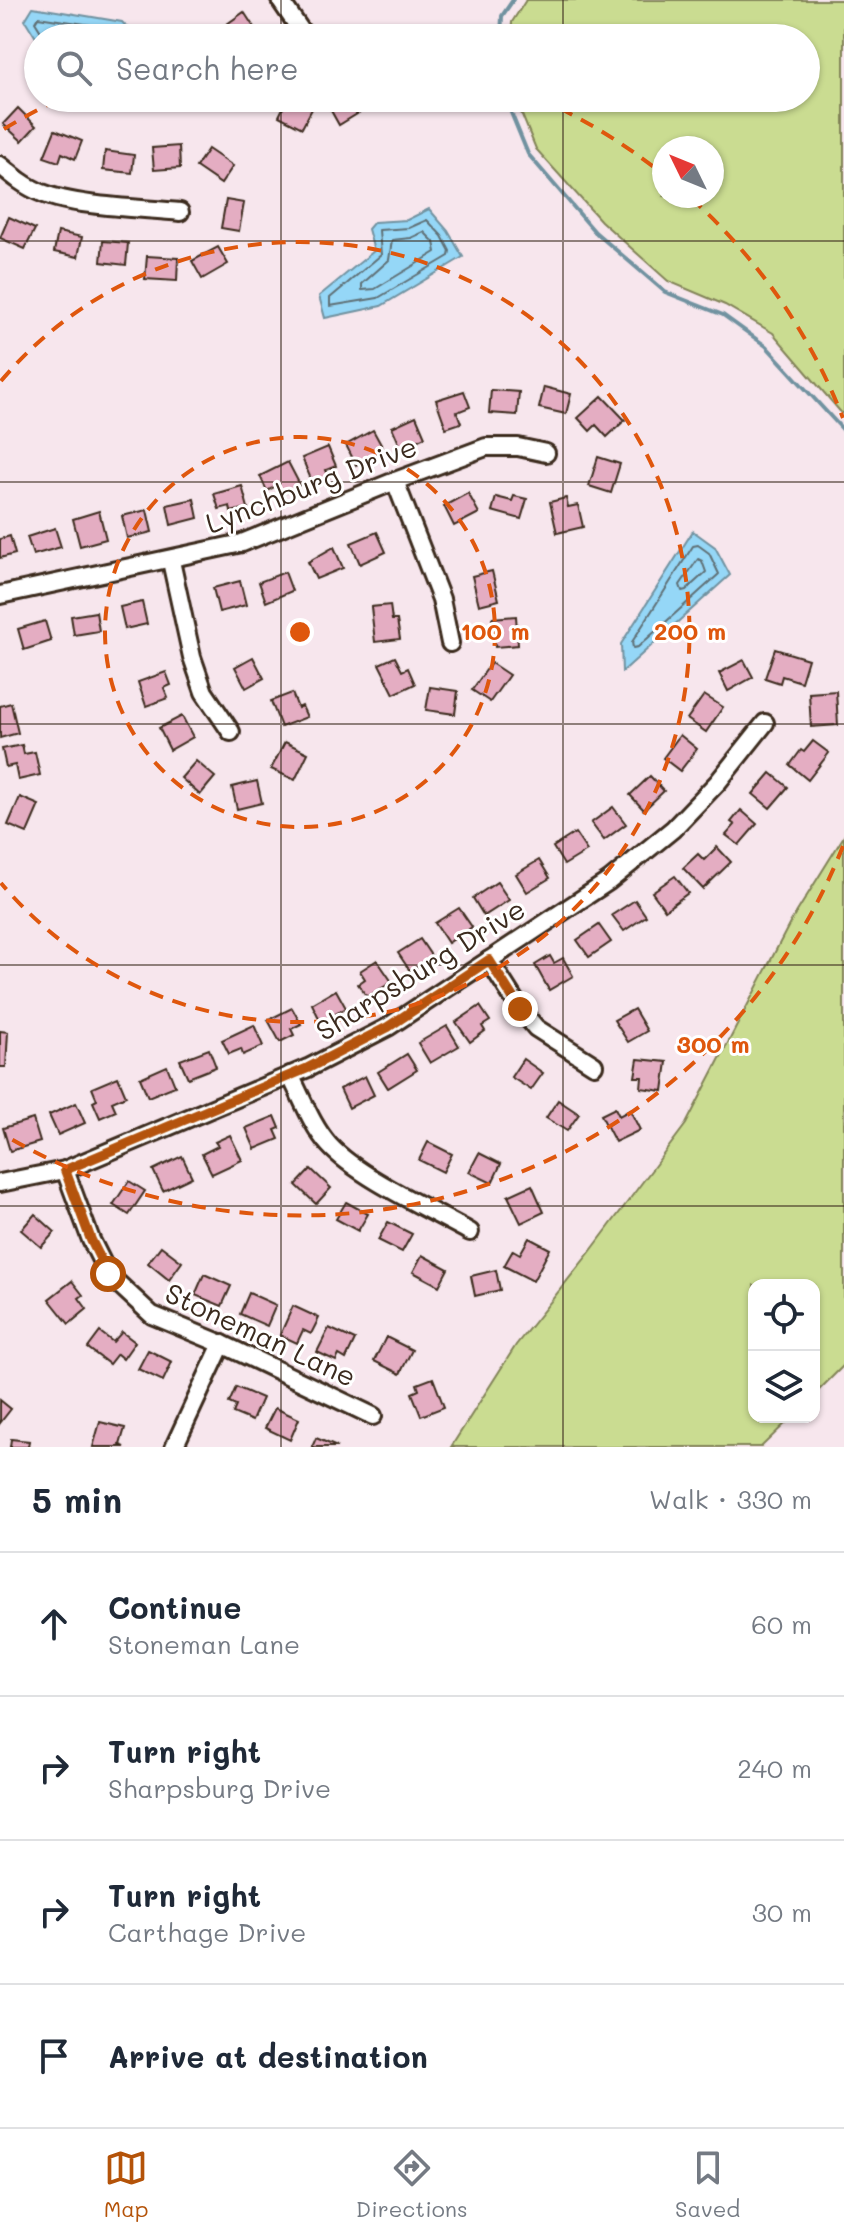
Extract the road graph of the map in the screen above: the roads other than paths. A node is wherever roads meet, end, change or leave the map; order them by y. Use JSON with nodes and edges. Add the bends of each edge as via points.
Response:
{"nodes":[{"id":1,"x":280,"y":0,"type":"edge"},
{"id":2,"x":296,"y":24,"type":"edge"},
{"id":3,"x":0,"y":165,"type":"edge"},
{"id":4,"x":180,"y":212,"type":"dead end"},
{"id":5,"x":546,"y":453,"type":"dead end"},
{"id":6,"x":395,"y":481,"type":"junction"},
{"id":7,"x":171,"y":561,"type":"junction"},
{"id":8,"x":0,"y":595,"type":"edge"},
{"id":9,"x":450,"y":643,"type":"dead end"},
{"id":10,"x":765,"y":723,"type":"dead end"},
{"id":11,"x":231,"y":732,"type":"dead end"},
{"id":12,"x":489,"y":960,"type":"junction"},
{"id":13,"x":594,"y":1065,"type":"dead end"},
{"id":14,"x":290,"y":1075,"type":"junction"},
{"id":15,"x":65,"y":1170,"type":"junction"},
{"id":16,"x":0,"y":1183,"type":"edge"},
{"id":17,"x":470,"y":1232,"type":"dead end"},
{"id":18,"x":222,"y":1344,"type":"junction"},
{"id":19,"x":373,"y":1416,"type":"dead end"},
{"id":20,"x":174,"y":1447,"type":"edge"}],
"edges":[{"from":1,"to":2,"type":"street"},
{"from":3,"to":4,"type":"street","via":[[17,180],[64,200]]},
{"from":5,"to":6,"type":"street","name":"Lynchburg Drive","via":[[486,447]]},
{"from":6,"to":7,"type":"street","name":"Lynchburg Drive","via":[[242,543]]},
{"from":6,"to":9,"type":"street","via":[[441,599]]},
{"from":7,"to":8,"type":"street","name":"Lynchburg Drive"},
{"from":7,"to":11,"type":"street","via":[[204,692]]},
{"from":10,"to":12,"type":"street","name":"Sharpsburg Drive","via":[[673,829],[609,881]]},
{"from":12,"to":13,"type":"street","via":[[536,1028]]},
{"from":12,"to":14,"type":"street","name":"Sharpsburg Drive","via":[[388,1027]]},
{"from":14,"to":15,"type":"street","name":"Sharpsburg Drive"},
{"from":14,"to":17,"type":"street","via":[[329,1145],[351,1164]]},
{"from":15,"to":16,"type":"street","name":"Sharpsburg Drive"},
{"from":15,"to":18,"type":"street","name":"Stoneman Lane","via":[[108,1274],[152,1315]]},
{"from":18,"to":19,"type":"street","name":"Stoneman Lane"},
{"from":18,"to":20,"type":"street"}]}
